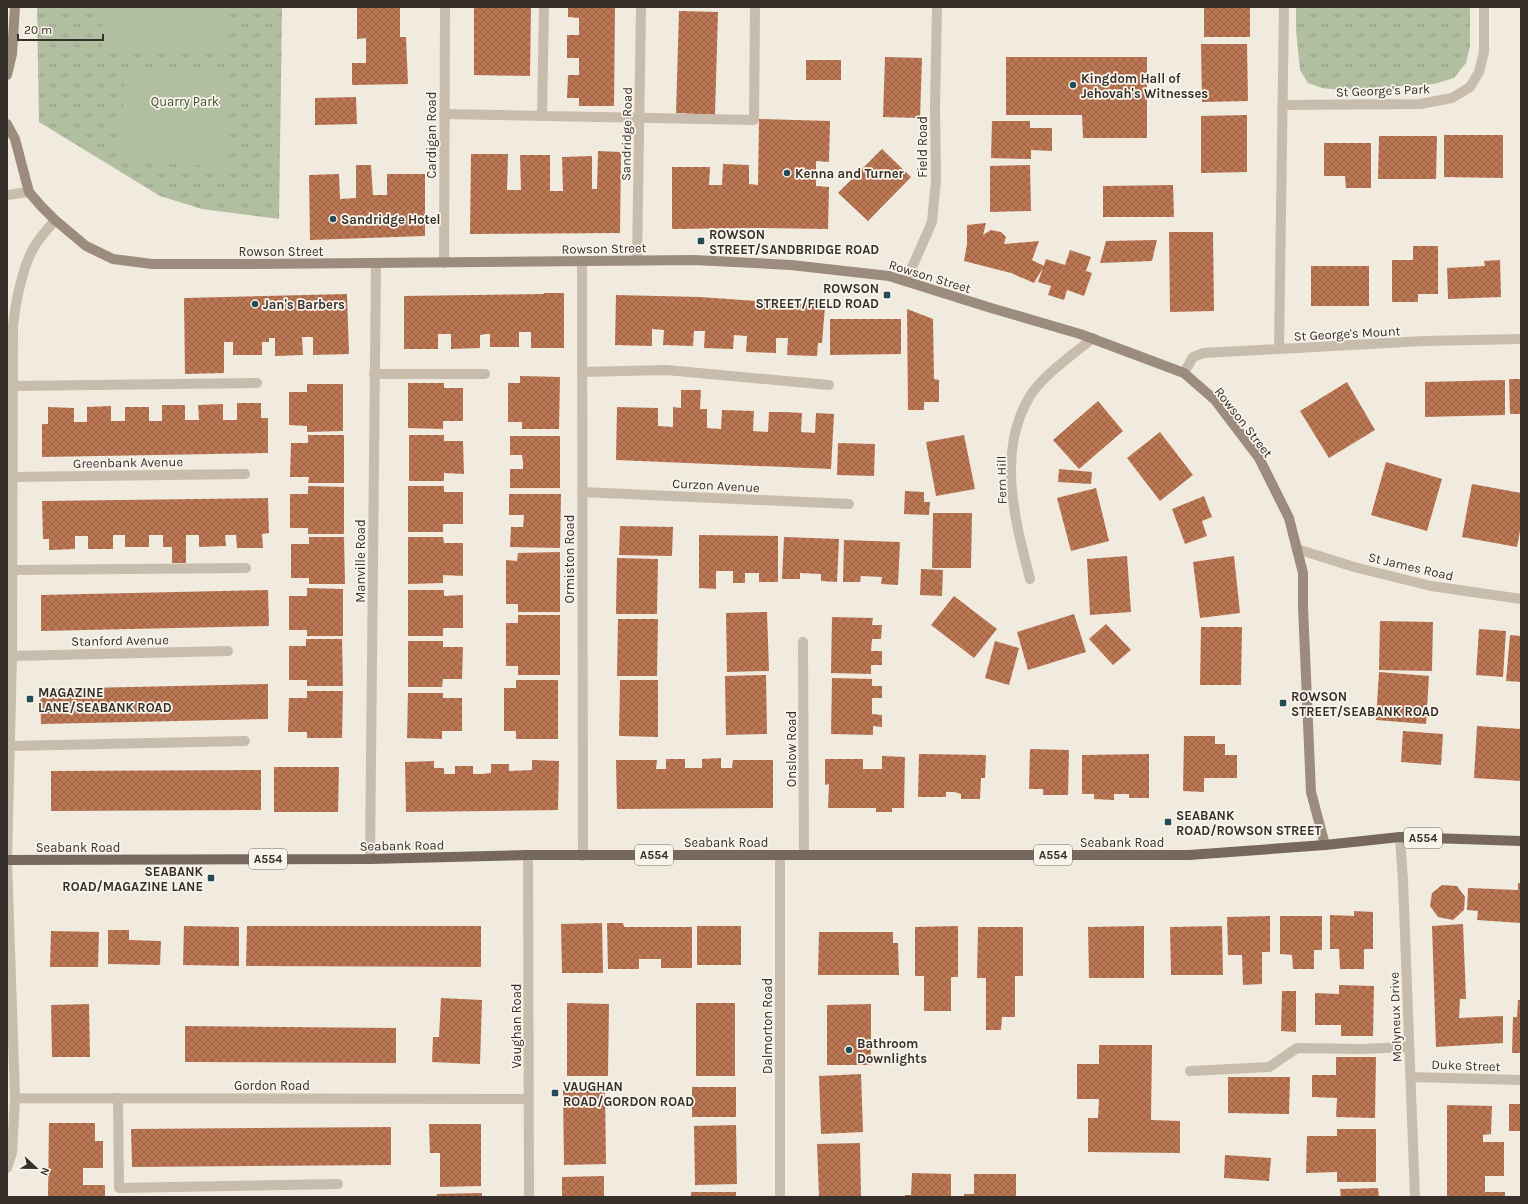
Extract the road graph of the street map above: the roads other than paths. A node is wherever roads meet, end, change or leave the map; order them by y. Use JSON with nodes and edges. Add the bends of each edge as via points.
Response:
{"nodes":[{"id":1,"x":16,"y":7,"type":"edge"},
{"id":2,"x":445,"y":7,"type":"edge"},
{"id":3,"x":544,"y":7,"type":"edge"},
{"id":4,"x":641,"y":7,"type":"edge"},
{"id":5,"x":747,"y":7,"type":"edge"},
{"id":6,"x":755,"y":7,"type":"edge"},
{"id":7,"x":937,"y":7,"type":"edge"},
{"id":8,"x":1284,"y":7,"type":"edge"},
{"id":9,"x":1484,"y":7,"type":"edge"},
{"id":10,"x":7,"y":75,"type":"edge"},
{"id":11,"x":1282,"y":105,"type":"junction"},
{"id":12,"x":444,"y":114,"type":"junction"},
{"id":13,"x":542,"y":116,"type":"junction"},
{"id":14,"x":640,"y":118,"type":"junction"},
{"id":15,"x":7,"y":124,"type":"edge"},
{"id":16,"x":29,"y":192,"type":"junction"},
{"id":17,"x":7,"y":195,"type":"edge"},
{"id":18,"x":55,"y":220,"type":"junction"},
{"id":19,"x":637,"y":261,"type":"junction"},
{"id":20,"x":582,"y":262,"type":"junction"},
{"id":21,"x":376,"y":263,"type":"junction"},
{"id":22,"x":444,"y":263,"type":"junction"},
{"id":23,"x":906,"y":281,"type":"junction"},
{"id":24,"x":10,"y":327,"type":"edge"},
{"id":25,"x":1093,"y":338,"type":"junction"},
{"id":26,"x":1521,"y":339,"type":"edge"},
{"id":27,"x":1279,"y":349,"type":"junction"},
{"id":28,"x":582,"y":372,"type":"junction"},
{"id":29,"x":1184,"y":373,"type":"junction"},
{"id":30,"x":374,"y":374,"type":"junction"},
{"id":31,"x":485,"y":374,"type":"dead end"},
{"id":32,"x":257,"y":383,"type":"dead end"},
{"id":33,"x":829,"y":385,"type":"dead end"},
{"id":34,"x":13,"y":386,"type":"junction"},
{"id":35,"x":245,"y":474,"type":"dead end"},
{"id":36,"x":12,"y":476,"type":"junction"},
{"id":37,"x":582,"y":492,"type":"junction"},
{"id":38,"x":10,"y":501,"type":"edge"},
{"id":39,"x":849,"y":504,"type":"dead end"},
{"id":40,"x":1297,"y":549,"type":"junction"},
{"id":41,"x":246,"y":568,"type":"dead end"},
{"id":42,"x":12,"y":570,"type":"junction"},
{"id":43,"x":1030,"y":579,"type":"dead end"},
{"id":44,"x":1521,"y":600,"type":"edge"},
{"id":45,"x":9,"y":621,"type":"edge"},
{"id":46,"x":803,"y":642,"type":"dead end"},
{"id":47,"x":228,"y":651,"type":"dead end"},
{"id":48,"x":12,"y":656,"type":"junction"},
{"id":49,"x":9,"y":722,"type":"edge"},
{"id":50,"x":245,"y":740,"type":"dead end"},
{"id":51,"x":10,"y":746,"type":"junction"},
{"id":52,"x":1400,"y":837,"type":"junction"},
{"id":53,"x":1521,"y":841,"type":"edge"},
{"id":54,"x":1325,"y":845,"type":"junction"},
{"id":55,"x":780,"y":855,"type":"junction"},
{"id":56,"x":804,"y":855,"type":"junction"},
{"id":57,"x":528,"y":856,"type":"junction"},
{"id":58,"x":583,"y":856,"type":"junction"},
{"id":59,"x":370,"y":858,"type":"junction"},
{"id":60,"x":7,"y":860,"type":"edge"},
{"id":61,"x":9,"y":1008,"type":"edge"},
{"id":62,"x":1409,"y":1047,"type":"junction"},
{"id":63,"x":1190,"y":1071,"type":"dead end"},
{"id":64,"x":1410,"y":1077,"type":"junction"},
{"id":65,"x":1521,"y":1080,"type":"edge"},
{"id":66,"x":15,"y":1098,"type":"junction"},
{"id":67,"x":118,"y":1098,"type":"junction"},
{"id":68,"x":529,"y":1098,"type":"junction"},
{"id":69,"x":7,"y":1168,"type":"edge"},
{"id":70,"x":338,"y":1184,"type":"dead end"},
{"id":71,"x":529,"y":1197,"type":"edge"},
{"id":72,"x":780,"y":1197,"type":"edge"},
{"id":73,"x":1415,"y":1197,"type":"edge"}],
"edges":[{"from":1,"to":10,"type":"main road","via":[[12,54]]},
{"from":2,"to":12,"type":"street","name":"Cardigan Road"},
{"from":3,"to":13,"type":"street"},
{"from":4,"to":14,"type":"street","name":"Sandridge Road"},
{"from":5,"to":6,"type":"street"},
{"from":6,"to":14,"type":"street","via":[[754,120]]},
{"from":7,"to":23,"type":"street","name":"Field Road","via":[[936,180],[932,222]]},
{"from":8,"to":11,"type":"street"},
{"from":9,"to":11,"type":"street","name":"St George's Park","via":[[1484,52],[1479,72],[1470,87],[1452,98],[1420,104]]},
{"from":11,"to":27,"type":"street"},
{"from":12,"to":13,"type":"street"},
{"from":12,"to":22,"type":"street","name":"Cardigan Road"},
{"from":13,"to":14,"type":"street"},
{"from":14,"to":19,"type":"street","name":"Sandridge Road"},
{"from":15,"to":16,"type":"main road","name":"Rowson Street","via":[[15,139]]},
{"from":16,"to":17,"type":"street"},
{"from":16,"to":18,"type":"main road","name":"Rowson Street"},
{"from":18,"to":21,"type":"main road","name":"Rowson Street","via":[[86,246],[113,260],[152,264]]},
{"from":18,"to":24,"type":"street","via":[[35,245],[24,271]]},
{"from":19,"to":20,"type":"main road","name":"Rowson Street"},
{"from":19,"to":23,"type":"main road","name":"Rowson Street","via":[[694,260],[792,265],[889,276]]},
{"from":20,"to":22,"type":"main road","name":"Rowson Street"},
{"from":20,"to":28,"type":"street","name":"Ormiston Road"},
{"from":21,"to":22,"type":"main road","name":"Rowson Street"},
{"from":21,"to":30,"type":"street","name":"Manville Road"},
{"from":23,"to":25,"type":"main road","name":"Rowson Street"},
{"from":24,"to":34,"type":"street"},
{"from":25,"to":29,"type":"main road","name":"Rowson Street"},
{"from":25,"to":43,"type":"street","name":"Fern Hill","via":[[1050,374],[1031,395],[1018,422],[1010,462],[1015,518]]},
{"from":26,"to":27,"type":"street","name":"St George's Mount"},
{"from":27,"to":29,"type":"street","name":"St George's Mount","via":[[1204,353],[1193,357]]},
{"from":28,"to":33,"type":"street","via":[[666,370]]},
{"from":28,"to":37,"type":"street","name":"Ormiston Road"},
{"from":29,"to":40,"type":"main road","name":"Rowson Street","via":[[1215,400],[1259,458],[1289,518]]},
{"from":30,"to":31,"type":"street"},
{"from":30,"to":59,"type":"street","name":"Manville Road"},
{"from":32,"to":34,"type":"street"},
{"from":34,"to":36,"type":"street"},
{"from":35,"to":36,"type":"street","name":"Greenbank Avenue"},
{"from":36,"to":38,"type":"street"},
{"from":37,"to":39,"type":"street","name":"Curzon Avenue"},
{"from":37,"to":58,"type":"street","name":"Ormiston Road"},
{"from":38,"to":42,"type":"street"},
{"from":40,"to":44,"type":"street","name":"St James Road","via":[[1431,586]]},
{"from":40,"to":54,"type":"main road","name":"Rowson Street","via":[[1303,573],[1311,792]]},
{"from":41,"to":42,"type":"street"},
{"from":42,"to":45,"type":"street"},
{"from":45,"to":48,"type":"street"},
{"from":46,"to":56,"type":"street","name":"Onslow Road"},
{"from":47,"to":48,"type":"street","name":"Stanford Avenue"},
{"from":48,"to":49,"type":"street"},
{"from":49,"to":51,"type":"street"},
{"from":50,"to":51,"type":"street"},
{"from":51,"to":60,"type":"street"},
{"from":52,"to":53,"type":"main road","number":"A554"},
{"from":52,"to":54,"type":"main road","number":"A554"},
{"from":52,"to":62,"type":"street","name":"Molyneux Drive"},
{"from":54,"to":56,"type":"main road","name":"Seabank Road","number":"A554","via":[[1189,855]]},
{"from":55,"to":56,"type":"main road","name":"Seabank Road","number":"A554"},
{"from":55,"to":58,"type":"main road","name":"Seabank Road","number":"A554"},
{"from":55,"to":72,"type":"street","name":"Dalmorton Road"},
{"from":57,"to":58,"type":"main road","name":"Seabank Road","number":"A554"},
{"from":57,"to":59,"type":"main road","name":"Seabank Road","number":"A554"},
{"from":57,"to":68,"type":"street","name":"Vaughan Road"},
{"from":59,"to":60,"type":"main road","name":"Seabank Road","number":"A554"},
{"from":60,"to":61,"type":"street"},
{"from":61,"to":66,"type":"street"},
{"from":62,"to":63,"type":"street","via":[[1298,1048],[1269,1067]]},
{"from":62,"to":64,"type":"street","name":"Molyneux Drive"},
{"from":64,"to":65,"type":"street","name":"Duke Street"},
{"from":64,"to":73,"type":"street","name":"Molyneux Drive"},
{"from":66,"to":67,"type":"street","name":"Gordon Road"},
{"from":66,"to":69,"type":"street","via":[[12,1153]]},
{"from":67,"to":68,"type":"street","name":"Gordon Road"},
{"from":67,"to":70,"type":"street","via":[[119,1188]]},
{"from":68,"to":71,"type":"street","name":"Vaughan Road"}]}
